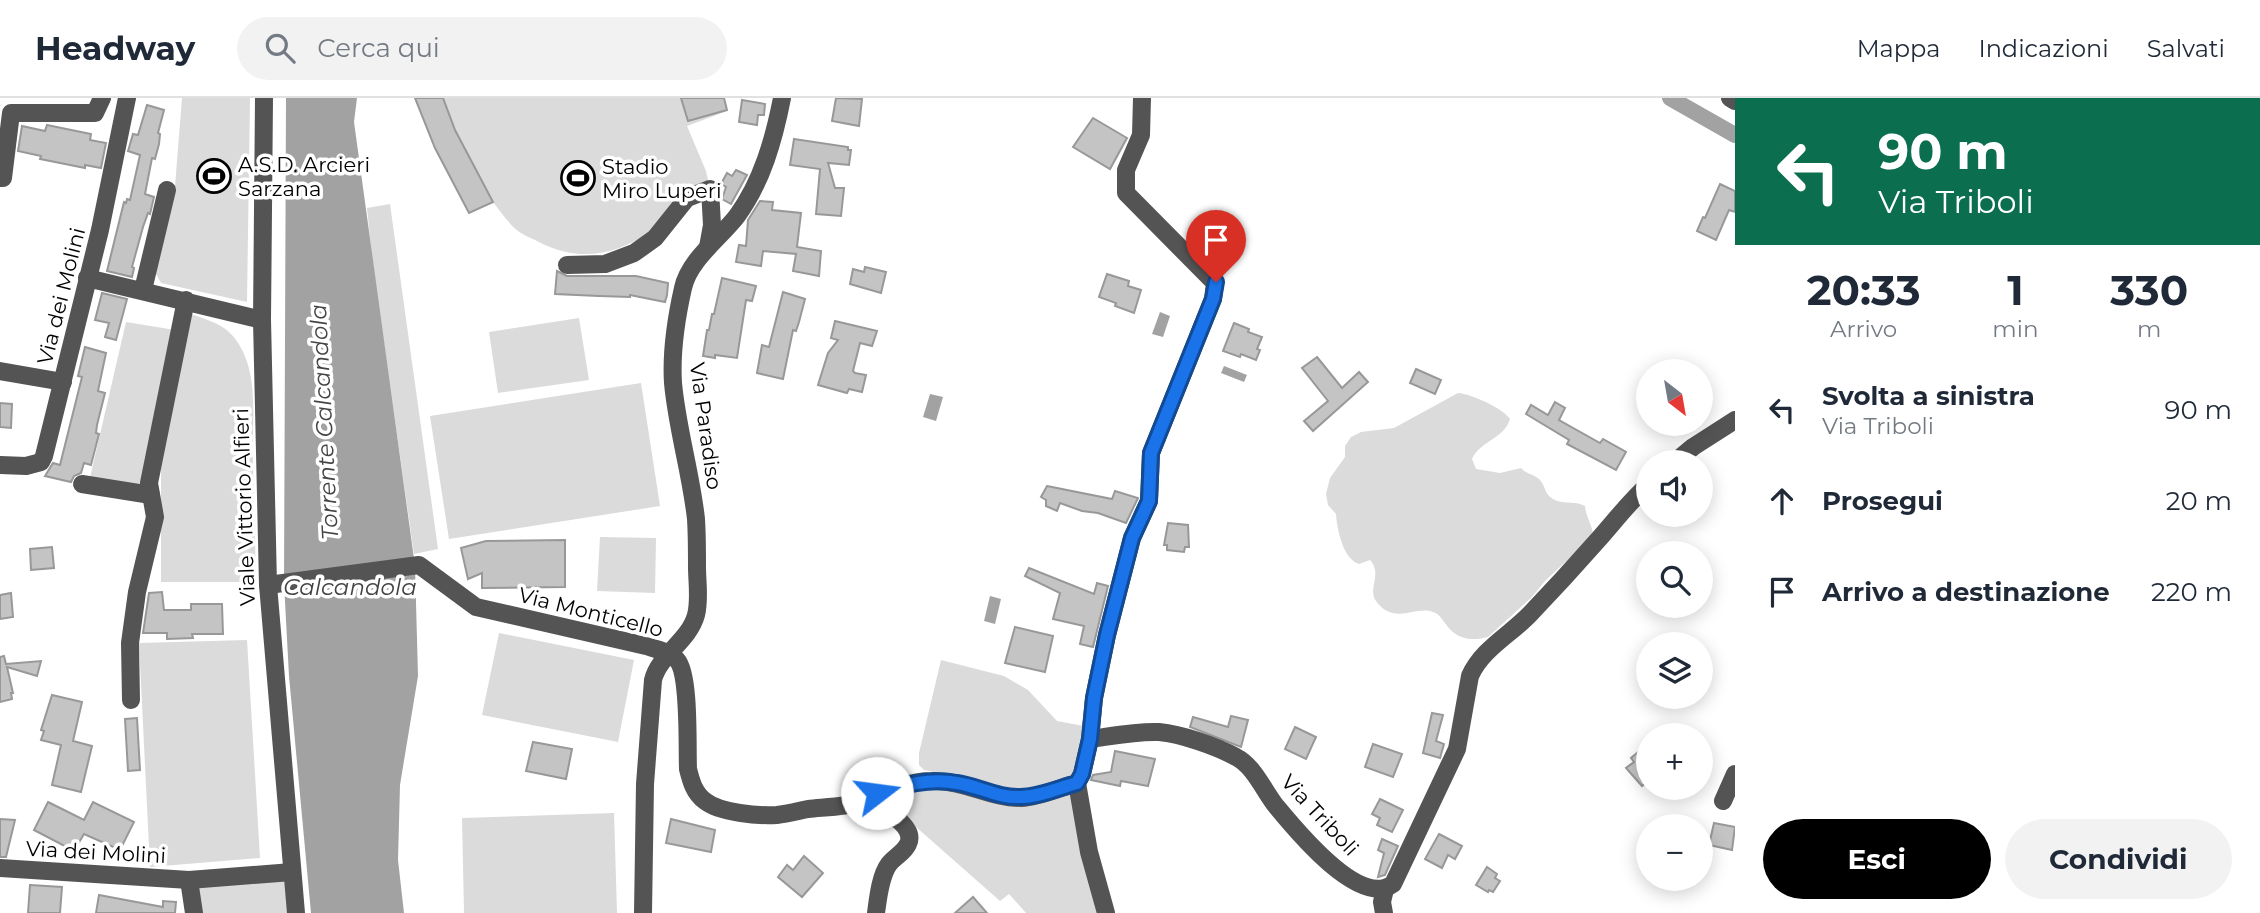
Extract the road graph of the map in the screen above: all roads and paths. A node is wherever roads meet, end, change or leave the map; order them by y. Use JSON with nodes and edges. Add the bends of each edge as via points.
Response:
{"nodes":[{"id":1,"x":102,"y":98,"type":"edge"},
{"id":2,"x":127,"y":98,"type":"edge"},
{"id":3,"x":264,"y":98,"type":"edge"},
{"id":4,"x":782,"y":98,"type":"edge"},
{"id":5,"x":1142,"y":98,"type":"edge"},
{"id":6,"x":1730,"y":98,"type":"edge"},
{"id":7,"x":1735,"y":101,"type":"edge"},
{"id":8,"x":0,"y":178,"type":"edge"},
{"id":9,"x":167,"y":190,"type":"dead end"},
{"id":10,"x":707,"y":251,"type":"junction"},
{"id":11,"x":567,"y":265,"type":"dead end"},
{"id":12,"x":87,"y":278,"type":"junction"},
{"id":13,"x":143,"y":290,"type":"junction"},
{"id":14,"x":186,"y":300,"type":"junction"},
{"id":15,"x":262,"y":320,"type":"junction"},
{"id":16,"x":0,"y":371,"type":"edge"},
{"id":17,"x":63,"y":382,"type":"junction"},
{"id":18,"x":1735,"y":420,"type":"edge"},
{"id":19,"x":1689,"y":450,"type":"edge"},
{"id":20,"x":0,"y":465,"type":"edge"},
{"id":21,"x":82,"y":484,"type":"dead end"},
{"id":22,"x":151,"y":495,"type":"junction"},
{"id":23,"x":1636,"y":496,"type":"edge"},
{"id":24,"x":268,"y":585,"type":"junction"},
{"id":25,"x":670,"y":655,"type":"junction"},
{"id":26,"x":131,"y":700,"type":"dead end"},
{"id":27,"x":1090,"y":739,"type":"junction"},
{"id":28,"x":1735,"y":774,"type":"edge"},
{"id":29,"x":1077,"y":783,"type":"junction"},
{"id":30,"x":866,"y":800,"type":"junction"},
{"id":31,"x":1723,"y":801,"type":"dead end"},
{"id":32,"x":0,"y":868,"type":"edge"},
{"id":33,"x":292,"y":872,"type":"junction"},
{"id":34,"x":189,"y":880,"type":"junction"},
{"id":35,"x":1385,"y":889,"type":"junction"},
{"id":36,"x":194,"y":913,"type":"edge"},
{"id":37,"x":296,"y":913,"type":"edge"},
{"id":38,"x":643,"y":913,"type":"edge"},
{"id":39,"x":876,"y":913,"type":"edge"},
{"id":40,"x":1106,"y":913,"type":"edge"},
{"id":41,"x":1384,"y":913,"type":"edge"}],
"edges":[{"from":1,"to":8,"type":"street","via":[[95,113],[10,113]]},
{"from":2,"to":12,"type":"street","name":"Via dei Molini"},
{"from":3,"to":15,"type":"street","name":"Viale Vittorio Alfieri"},
{"from":4,"to":10,"type":"street","name":"Via Paradiso","via":[[768,158],[738,215]]},
{"from":5,"to":27,"type":"street","via":[[1140,135],[1126,170],[1126,193],[1216,282],[1151,453],[1149,501],[1132,538],[1107,635]]},
{"from":6,"to":7,"type":"street"},
{"from":9,"to":13,"type":"street"},
{"from":10,"to":11,"type":"street","via":[[712,225],[710,190],[687,198],[655,238],[634,253],[606,264]]},
{"from":10,"to":25,"type":"street","name":"Via Paradiso","via":[[684,284],[673,341],[674,383],[696,520],[697,595],[696,615]]},
{"from":12,"to":13,"type":"street"},
{"from":12,"to":17,"type":"street","name":"Via dei Molini"},
{"from":13,"to":14,"type":"street"},
{"from":14,"to":15,"type":"street"},
{"from":14,"to":22,"type":"street","via":[[149,483]]},
{"from":15,"to":24,"type":"street","name":"Viale Vittorio Alfieri"},
{"from":16,"to":17,"type":"street"},
{"from":17,"to":20,"type":"street","name":"Via dei Molini","via":[[41,461],[26,466]]},
{"from":18,"to":19,"type":"street"},
{"from":21,"to":22,"type":"street"},
{"from":22,"to":26,"type":"street","via":[[155,517],[130,643]]},
{"from":23,"to":35,"type":"street","via":[[1516,628],[1474,667],[1457,749],[1392,884]]},
{"from":24,"to":25,"type":"street","name":"Via Monticello","via":[[419,565],[476,607]]},
{"from":24,"to":33,"type":"street","name":"Viale Vittorio Alfieri"},
{"from":25,"to":30,"type":"street","via":[[678,660],[685,687],[691,782],[706,802],[739,813],[776,815]]},
{"from":25,"to":38,"type":"street","name":"Via Monticello","via":[[658,666],[653,680],[645,784]]},
{"from":27,"to":29,"type":"street"},
{"from":27,"to":35,"type":"street","name":"Via Triboli","via":[[1158,732],[1239,758],[1323,858],[1355,881]]},
{"from":28,"to":31,"type":"street"},
{"from":29,"to":30,"type":"street","via":[[1022,798],[931,781],[897,787]]},
{"from":29,"to":40,"type":"street"},
{"from":30,"to":39,"type":"street","via":[[907,828],[910,836],[908,845],[887,866]]},
{"from":32,"to":34,"type":"street","name":"Via dei Molini"},
{"from":33,"to":34,"type":"street","name":"Via dei Molini"},
{"from":33,"to":37,"type":"street","name":"Viale Vittorio Alfieri"},
{"from":34,"to":36,"type":"street","name":"Via dei Molini"},
{"from":35,"to":41,"type":"street"}]}
